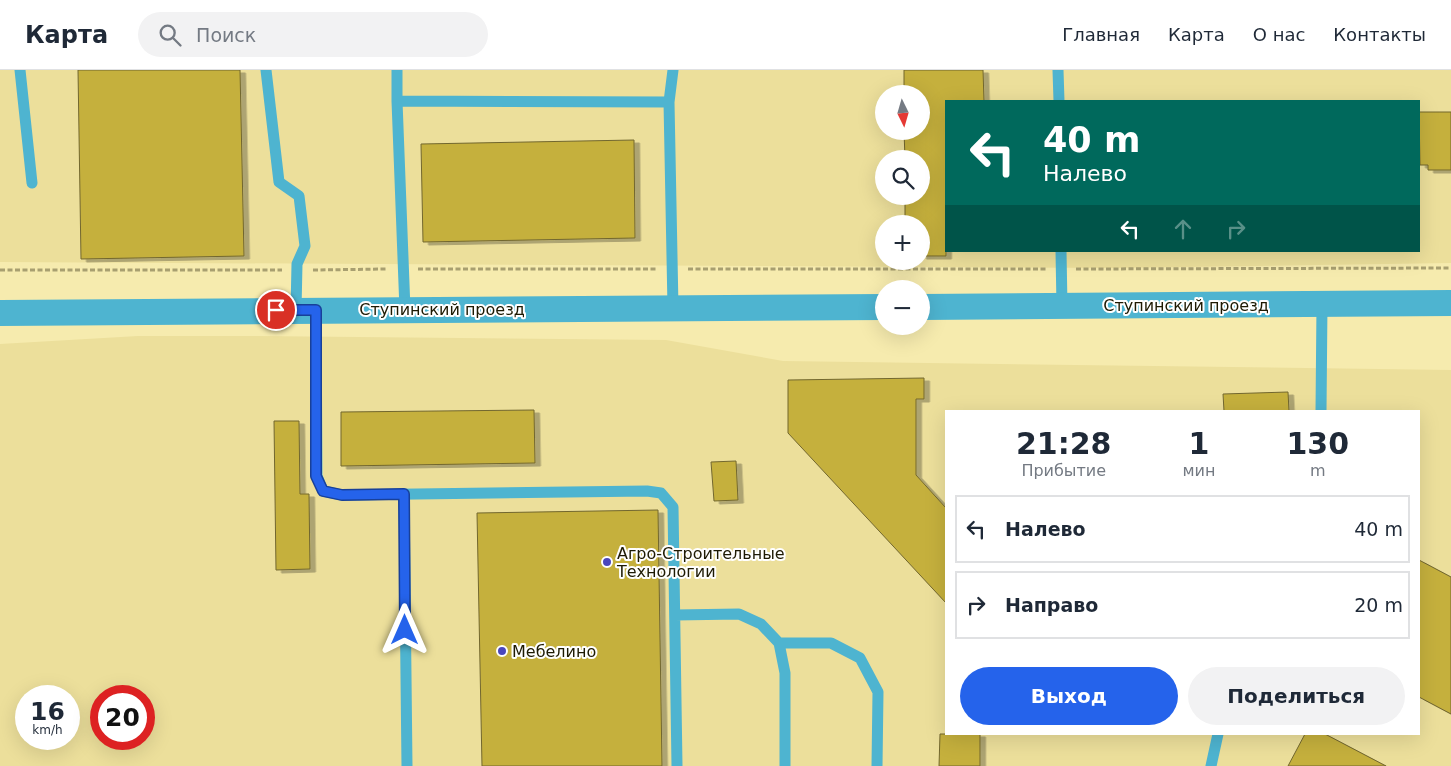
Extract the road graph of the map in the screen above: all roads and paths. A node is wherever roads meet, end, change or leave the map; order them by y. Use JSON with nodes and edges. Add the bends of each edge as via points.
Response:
{"nodes":[{"id":1,"x":20,"y":70,"type":"edge"},
{"id":2,"x":266,"y":70,"type":"edge"},
{"id":3,"x":397,"y":70,"type":"edge"},
{"id":4,"x":673,"y":70,"type":"edge"},
{"id":5,"x":1058,"y":70,"type":"edge"},
{"id":6,"x":1059,"y":100,"type":"edge"},
{"id":7,"x":397,"y":101,"type":"junction"},
{"id":8,"x":669,"y":102,"type":"junction"},
{"id":9,"x":32,"y":183,"type":"dead end"},
{"id":10,"x":1061,"y":252,"type":"edge"},
{"id":11,"x":1451,"y":268,"type":"edge"},
{"id":12,"x":403,"y":269,"type":"junction"},
{"id":13,"x":672,"y":269,"type":"junction"},
{"id":14,"x":1061,"y":269,"type":"junction"},
{"id":15,"x":0,"y":270,"type":"edge"},
{"id":16,"x":297,"y":270,"type":"junction"},
{"id":17,"x":1451,"y":303,"type":"edge"},
{"id":18,"x":1322,"y":304,"type":"junction"},
{"id":19,"x":1062,"y":306,"type":"junction"},
{"id":20,"x":875,"y":307,"type":"edge"},
{"id":21,"x":930,"y":307,"type":"edge"},
{"id":22,"x":673,"y":308,"type":"junction"},
{"id":23,"x":306,"y":310,"type":"junction"},
{"id":24,"x":404,"y":310,"type":"junction"},
{"id":25,"x":0,"y":312,"type":"edge"},
{"id":26,"x":1321,"y":410,"type":"edge"},
{"id":27,"x":404,"y":494,"type":"junction"},
{"id":28,"x":675,"y":615,"type":"junction"},
{"id":29,"x":780,"y":644,"type":"junction"},
{"id":30,"x":1218,"y":735,"type":"edge"},
{"id":31,"x":407,"y":766,"type":"edge"},
{"id":32,"x":677,"y":766,"type":"edge"},
{"id":33,"x":785,"y":766,"type":"edge"},
{"id":34,"x":877,"y":766,"type":"edge"},
{"id":35,"x":1211,"y":766,"type":"edge"}],
"edges":[{"from":1,"to":9,"type":"lane"},
{"from":2,"to":16,"type":"lane","via":[[279,182],[299,196],[305,246]]},
{"from":3,"to":7,"type":"lane"},
{"from":4,"to":8,"type":"lane"},
{"from":5,"to":6,"type":"lane"},
{"from":7,"to":8,"type":"lane"},
{"from":7,"to":12,"type":"lane"},
{"from":8,"to":13,"type":"lane"},
{"from":10,"to":14,"type":"lane"},
{"from":11,"to":14,"type":"path"},
{"from":12,"to":13,"type":"path"},
{"from":12,"to":16,"type":"path"},
{"from":12,"to":24,"type":"lane"},
{"from":13,"to":14,"type":"path"},
{"from":13,"to":22,"type":"lane"},
{"from":14,"to":19,"type":"lane"},
{"from":15,"to":16,"type":"path"},
{"from":16,"to":23,"type":"lane"},
{"from":17,"to":18,"type":"street","name":"Ступинский проезд"},
{"from":18,"to":19,"type":"street","name":"Ступинский проезд"},
{"from":18,"to":26,"type":"lane"},
{"from":19,"to":21,"type":"street","name":"Ступинский проезд"},
{"from":20,"to":22,"type":"street","name":"Ступинский проезд"},
{"from":22,"to":24,"type":"street","name":"Ступинский проезд"},
{"from":23,"to":24,"type":"street","name":"Ступинский проезд"},
{"from":23,"to":25,"type":"street","name":"Ступинский проезд"},
{"from":23,"to":27,"type":"lane","via":[[316,476],[323,491],[342,495]]},
{"from":27,"to":28,"type":"lane","via":[[661,493],[673,507]]},
{"from":27,"to":31,"type":"lane"},
{"from":28,"to":29,"type":"lane","via":[[739,614],[761,624]]},
{"from":28,"to":32,"type":"lane"},
{"from":29,"to":33,"type":"lane","via":[[785,673]]},
{"from":29,"to":34,"type":"lane","via":[[831,643],[860,658],[878,692]]},
{"from":30,"to":35,"type":"lane"}]}
